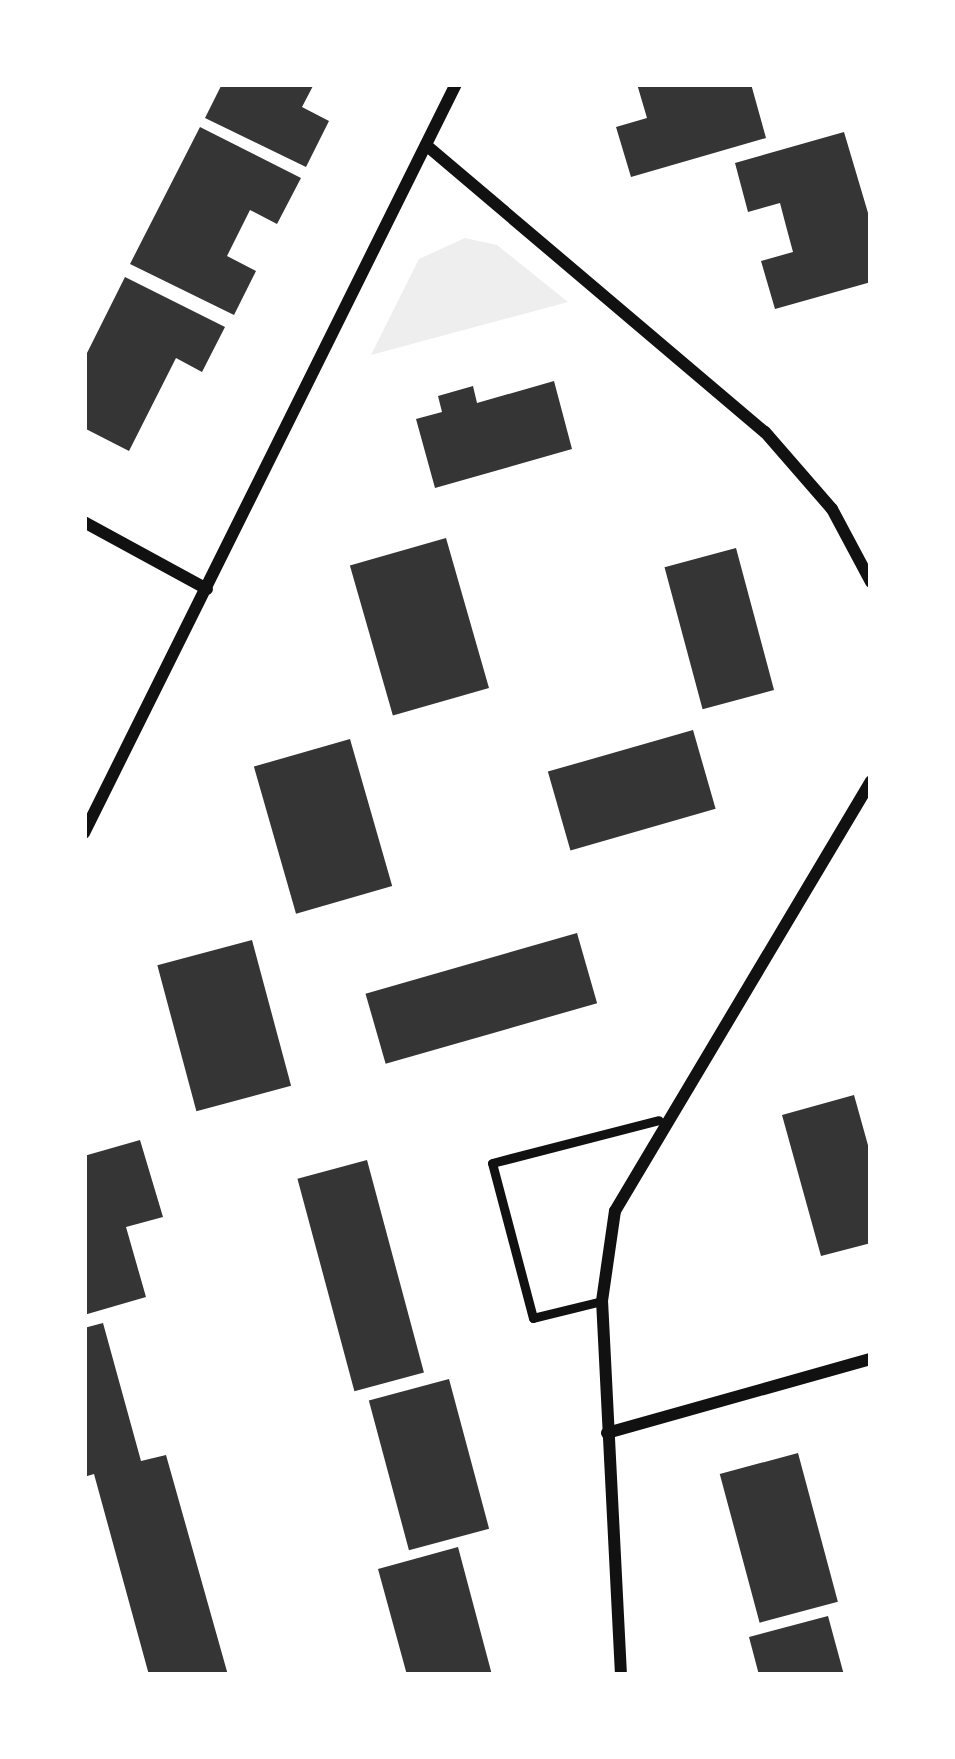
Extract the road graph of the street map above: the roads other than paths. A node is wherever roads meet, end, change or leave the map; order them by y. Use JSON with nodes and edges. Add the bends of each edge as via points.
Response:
{"nodes":[{"id":1,"x":456,"y":84,"type":"edge"},
{"id":2,"x":426,"y":145,"type":"junction"},
{"id":3,"x":84,"y":522,"type":"edge"},
{"id":4,"x":871,"y":582,"type":"edge"},
{"id":5,"x":207,"y":589,"type":"junction"},
{"id":6,"x":871,"y":781,"type":"edge"},
{"id":7,"x":84,"y":833,"type":"edge"},
{"id":8,"x":659,"y":1120,"type":"junction"},
{"id":9,"x":602,"y":1301,"type":"junction"},
{"id":10,"x":871,"y":1359,"type":"edge"},
{"id":11,"x":607,"y":1433,"type":"junction"},
{"id":12,"x":621,"y":1675,"type":"edge"}],
"edges":[{"from":1,"to":2,"type":"street"},
{"from":2,"to":4,"type":"street","via":[[765,432],[832,508]]},
{"from":2,"to":5,"type":"street"},
{"from":3,"to":5,"type":"street"},
{"from":5,"to":7,"type":"street"},
{"from":6,"to":8,"type":"street"},
{"from":8,"to":9,"type":"street","via":[[615,1210]]},
{"from":8,"to":9,"type":"lane","via":[[492,1163],[533,1318]]},
{"from":9,"to":11,"type":"street"},
{"from":10,"to":11,"type":"street"},
{"from":11,"to":12,"type":"street"}]}
